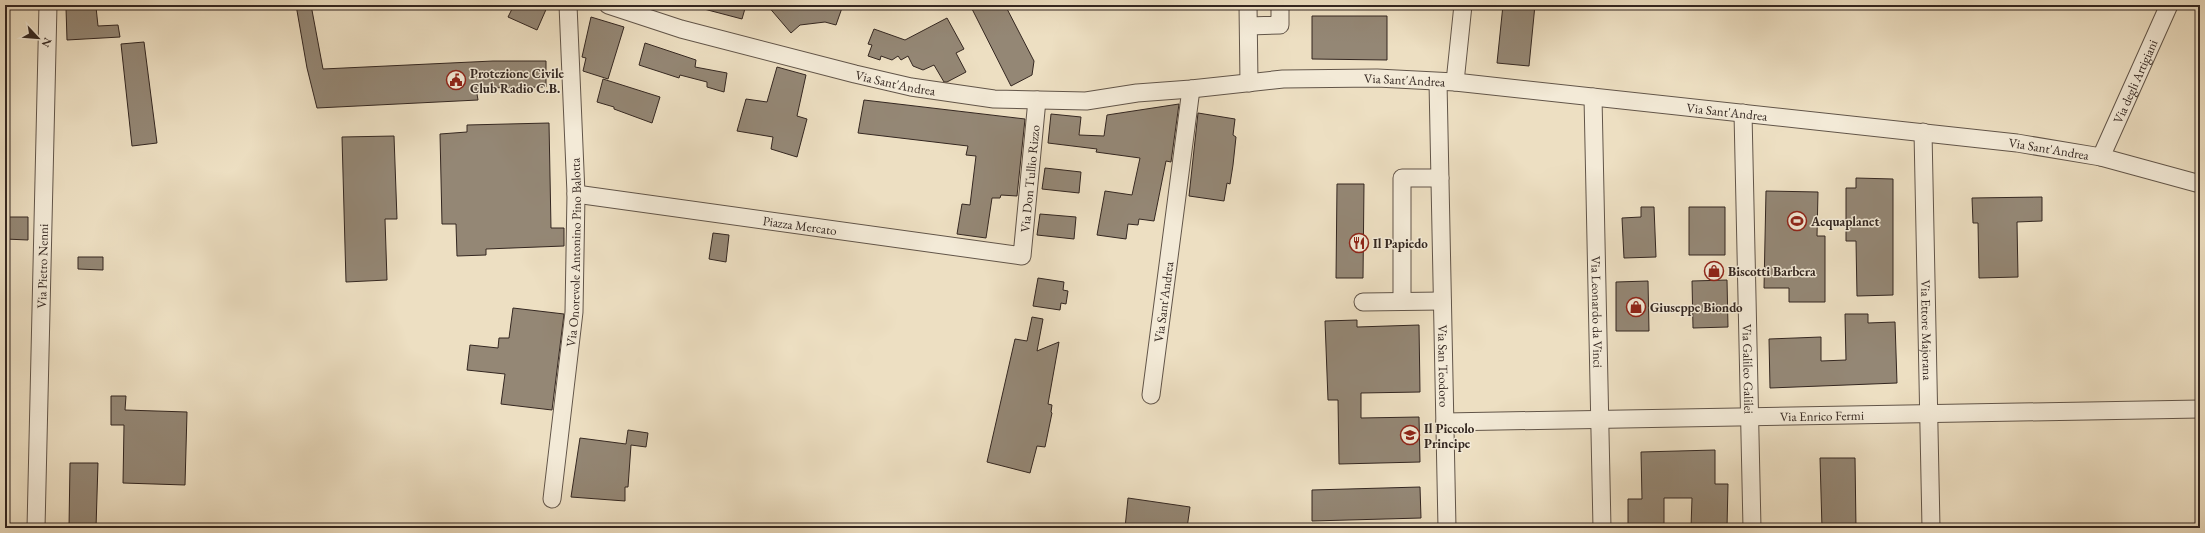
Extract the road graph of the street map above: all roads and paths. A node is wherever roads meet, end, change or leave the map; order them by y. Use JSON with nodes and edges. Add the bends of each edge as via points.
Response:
{"nodes":[{"id":1,"x":48,"y":5,"type":"edge"},
{"id":2,"x":568,"y":5,"type":"edge"},
{"id":3,"x":608,"y":5,"type":"edge"},
{"id":4,"x":1248,"y":5,"type":"edge"},
{"id":5,"x":1280,"y":5,"type":"edge"},
{"id":6,"x":1463,"y":5,"type":"edge"},
{"id":7,"x":2169,"y":5,"type":"edge"},
{"id":8,"x":1249,"y":26,"type":"junction"},
{"id":9,"x":1438,"y":82,"type":"junction"},
{"id":10,"x":1455,"y":82,"type":"junction"},
{"id":11,"x":1249,"y":83,"type":"junction"},
{"id":12,"x":1191,"y":89,"type":"junction"},
{"id":13,"x":1593,"y":97,"type":"junction"},
{"id":14,"x":1037,"y":100,"type":"junction"},
{"id":15,"x":1743,"y":113,"type":"junction"},
{"id":16,"x":1923,"y":132,"type":"junction"},
{"id":17,"x":2101,"y":157,"type":"junction"},
{"id":18,"x":1440,"y":178,"type":"junction"},
{"id":19,"x":2200,"y":184,"type":"edge"},
{"id":20,"x":576,"y":194,"type":"junction"},
{"id":21,"x":1022,"y":256,"type":"joint"},
{"id":22,"x":1402,"y":301,"type":"junction"},
{"id":23,"x":1442,"y":301,"type":"junction"},
{"id":24,"x":1363,"y":302,"type":"dead end"},
{"id":25,"x":1151,"y":395,"type":"dead end"},
{"id":26,"x":2200,"y":410,"type":"edge"},
{"id":27,"x":1928,"y":414,"type":"junction"},
{"id":28,"x":1749,"y":417,"type":"junction"},
{"id":29,"x":1600,"y":420,"type":"junction"},
{"id":30,"x":1445,"y":422,"type":"junction"},
{"id":31,"x":552,"y":499,"type":"dead end"},
{"id":32,"x":36,"y":528,"type":"edge"},
{"id":33,"x":1447,"y":528,"type":"edge"},
{"id":34,"x":1602,"y":528,"type":"edge"},
{"id":35,"x":1752,"y":528,"type":"edge"},
{"id":36,"x":1931,"y":528,"type":"edge"}],
"edges":[{"from":1,"to":32,"type":"street","name":"Via Pietro Nenni"},
{"from":2,"to":20,"type":"street","name":"Via Onorevole Antonino Pino Balotta"},
{"from":3,"to":14,"type":"street","name":"Via Sant'Andrea","via":[[681,29],[911,87],[994,99]]},
{"from":4,"to":8,"type":"street"},
{"from":5,"to":8,"type":"street","via":[[1280,25]]},
{"from":6,"to":10,"type":"street"},
{"from":7,"to":17,"type":"street","name":"Via degli Artigiani"},
{"from":8,"to":11,"type":"street"},
{"from":9,"to":10,"type":"street","name":"Via Sant'Andrea"},
{"from":9,"to":11,"type":"street","name":"Via Sant'Andrea","via":[[1377,78],[1283,79]]},
{"from":9,"to":18,"type":"street","name":"Via San Teodoro"},
{"from":10,"to":13,"type":"street","name":"Via Sant'Andrea"},
{"from":11,"to":12,"type":"street","name":"Via Sant'Andrea"},
{"from":12,"to":14,"type":"street","name":"Via Sant'Andrea","via":[[1137,93],[1086,101]]},
{"from":12,"to":25,"type":"street","name":"Via Sant'Andrea"},
{"from":13,"to":15,"type":"street","name":"Via Sant'Andrea"},
{"from":13,"to":29,"type":"street","name":"Via Leonardo da Vinci"},
{"from":14,"to":21,"type":"street","name":"Via Don Tullio Rizzo"},
{"from":15,"to":16,"type":"street","name":"Via Sant'Andrea"},
{"from":15,"to":28,"type":"street","name":"Via Galileo Galilei"},
{"from":16,"to":17,"type":"street","name":"Via Sant'Andrea","via":[[2017,143]]},
{"from":16,"to":27,"type":"street","name":"Via Ettore Majorana"},
{"from":17,"to":19,"type":"street","name":"Via Sant'Andrea"},
{"from":18,"to":22,"type":"street","via":[[1402,178]]},
{"from":18,"to":23,"type":"street","name":"Via San Teodoro"},
{"from":20,"to":21,"type":"street","name":"Piazza Mercato"},
{"from":20,"to":31,"type":"street","name":"Via Onorevole Antonino Pino Balotta","via":[[574,312]]},
{"from":22,"to":23,"type":"street"},
{"from":22,"to":24,"type":"street"},
{"from":23,"to":30,"type":"street","name":"Via San Teodoro"},
{"from":26,"to":27,"type":"street","name":"Via Enrico Fermi"},
{"from":27,"to":28,"type":"street","name":"Via Enrico Fermi"},
{"from":27,"to":36,"type":"street","name":"Via Ettore Majorana"},
{"from":28,"to":29,"type":"street","name":"Via Enrico Fermi"},
{"from":28,"to":35,"type":"street","name":"Via Galileo Galilei"},
{"from":29,"to":30,"type":"street","name":"Via Enrico Fermi"},
{"from":29,"to":34,"type":"street","name":"Via Leonardo da Vinci"},
{"from":30,"to":33,"type":"street","name":"Via San Teodoro"}]}
